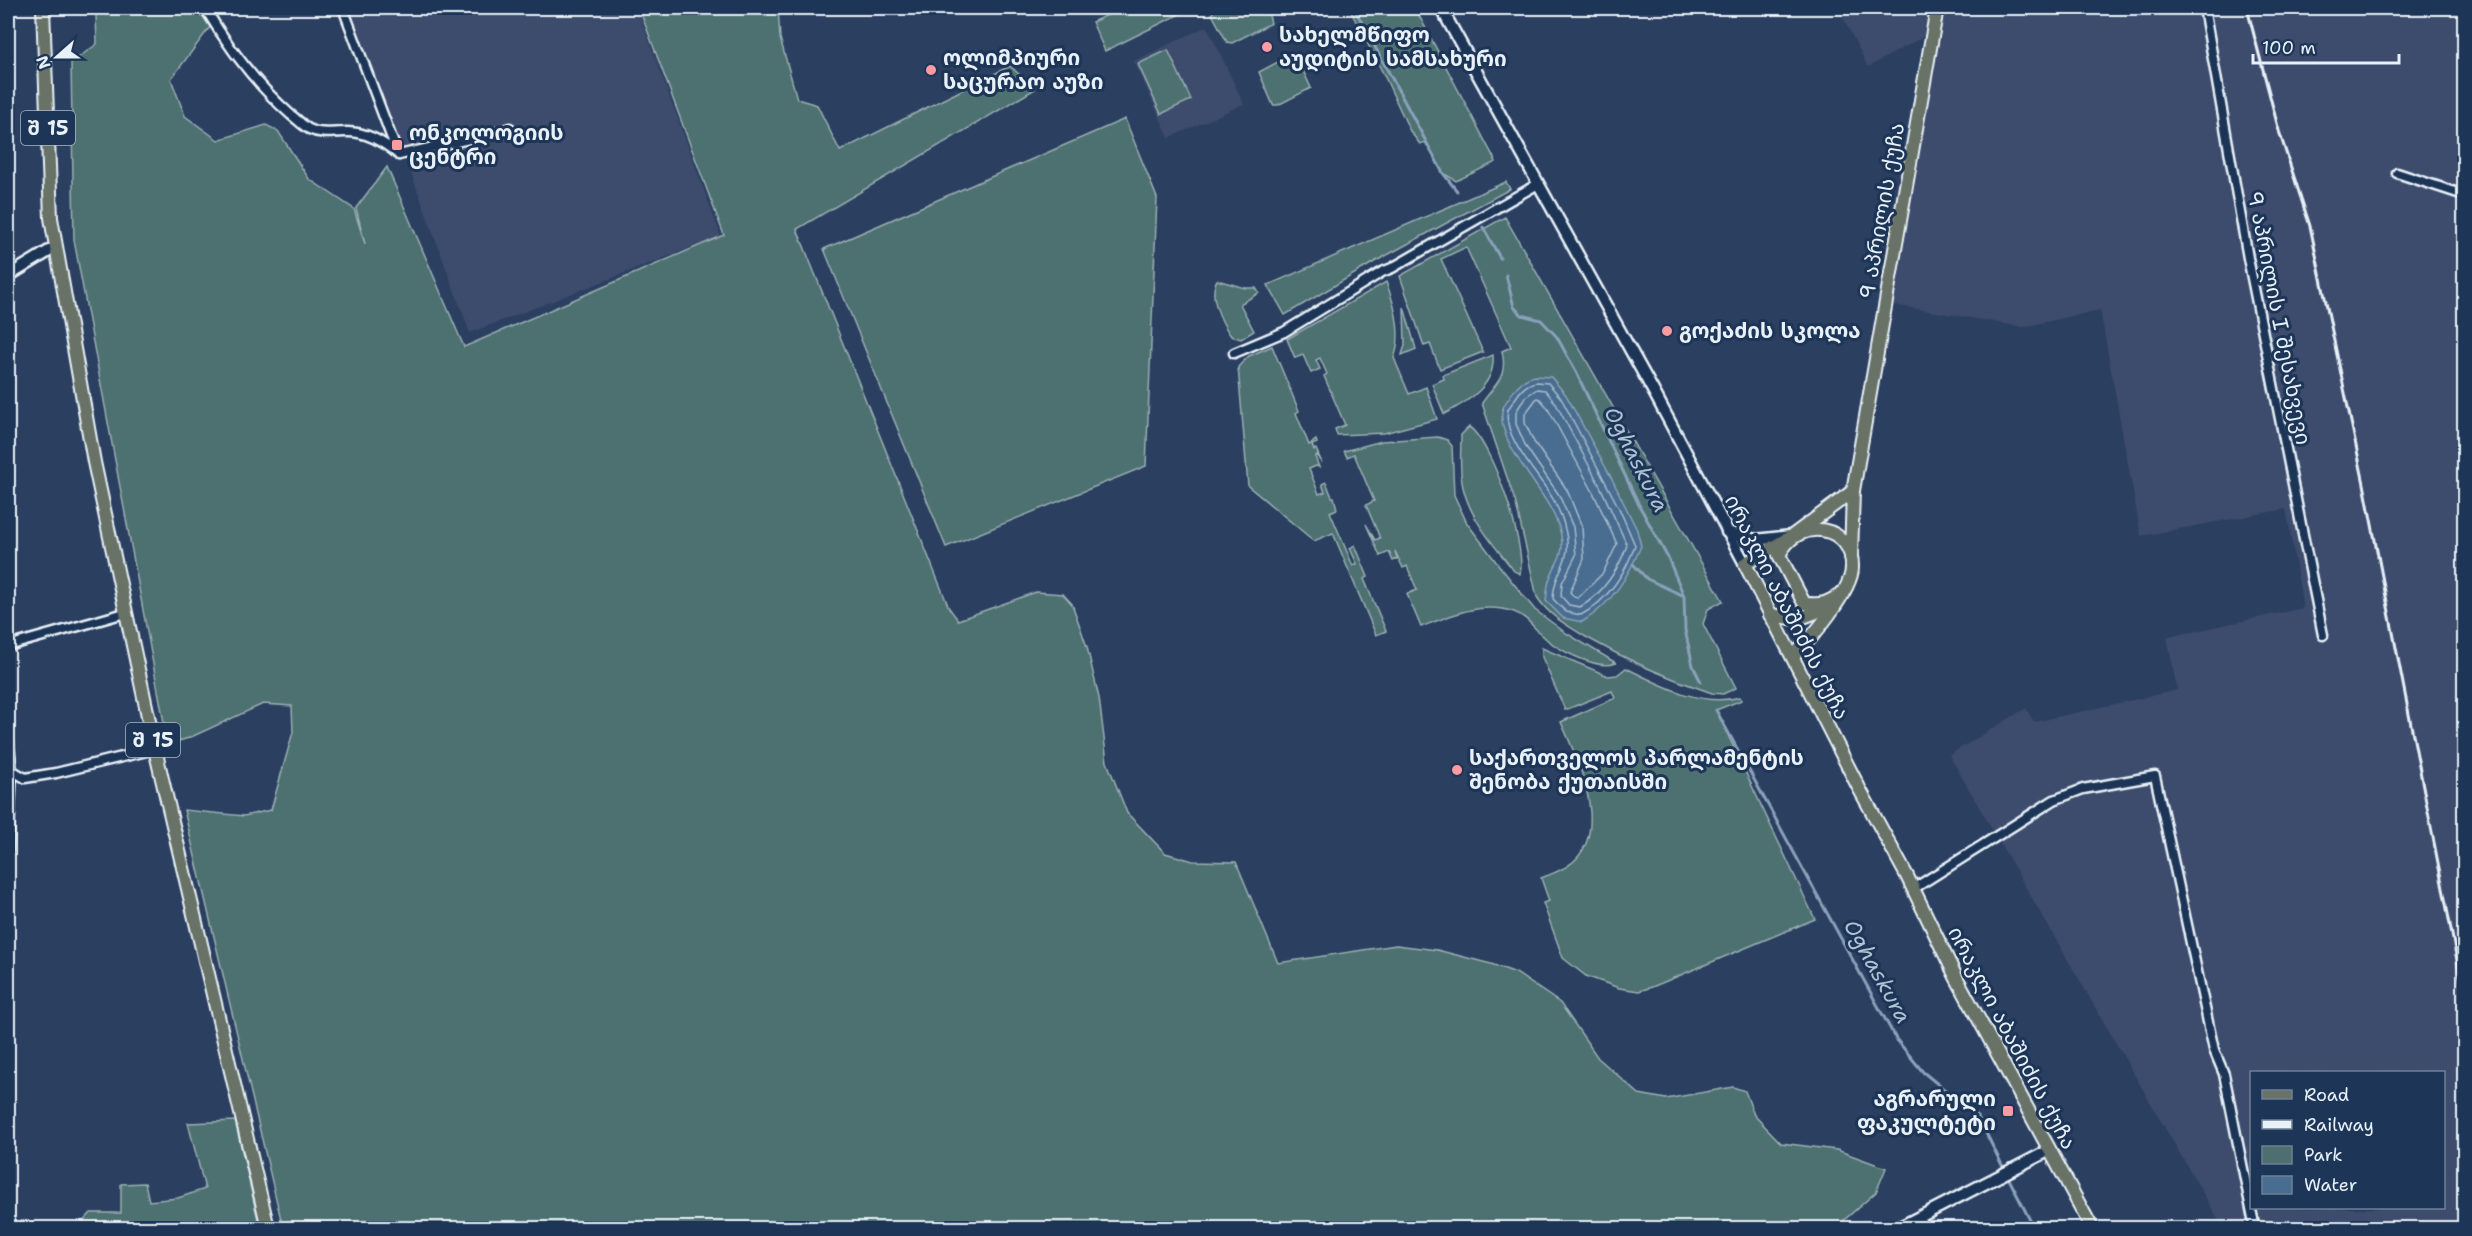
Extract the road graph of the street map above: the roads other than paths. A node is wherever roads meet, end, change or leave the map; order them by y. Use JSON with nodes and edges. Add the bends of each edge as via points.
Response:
{"nodes":[{"id":1,"x":43,"y":8,"type":"edge"},
{"id":2,"x":205,"y":8,"type":"edge"},
{"id":3,"x":343,"y":8,"type":"edge"},
{"id":4,"x":1441,"y":8,"type":"edge"},
{"id":5,"x":1937,"y":8,"type":"edge"},
{"id":6,"x":2204,"y":8,"type":"edge"},
{"id":7,"x":510,"y":128,"type":"dead end"},
{"id":8,"x":399,"y":155,"type":"junction"},
{"id":9,"x":2397,"y":173,"type":"dead end"},
{"id":10,"x":1538,"y":184,"type":"junction"},
{"id":11,"x":2464,"y":195,"type":"edge"},
{"id":12,"x":54,"y":248,"type":"junction"},
{"id":13,"x":8,"y":276,"type":"edge"},
{"id":14,"x":1234,"y":353,"type":"dead end"},
{"id":15,"x":1853,"y":491,"type":"junction"},
{"id":16,"x":1727,"y":532,"type":"junction"},
{"id":17,"x":1792,"y":536,"type":"junction"},
{"id":18,"x":1851,"y":556,"type":"junction"},
{"id":19,"x":1744,"y":564,"type":"junction"},
{"id":20,"x":1844,"y":591,"type":"junction"},
{"id":21,"x":1833,"y":605,"type":"junction"},
{"id":22,"x":125,"y":613,"type":"junction"},
{"id":23,"x":1770,"y":615,"type":"junction"},
{"id":24,"x":2322,"y":635,"type":"dead end"},
{"id":25,"x":8,"y":646,"type":"edge"},
{"id":26,"x":1793,"y":656,"type":"junction"},
{"id":27,"x":8,"y":736,"type":"edge"},
{"id":28,"x":155,"y":748,"type":"junction"},
{"id":29,"x":10,"y":770,"type":"edge"},
{"id":30,"x":8,"y":851,"type":"edge"},
{"id":31,"x":1913,"y":889,"type":"junction"},
{"id":32,"x":2049,"y":1150,"type":"junction"},
{"id":33,"x":2250,"y":1204,"type":"edge"},
{"id":34,"x":2251,"y":1209,"type":"edge"},
{"id":35,"x":2254,"y":1224,"type":"dead end"},
{"id":36,"x":268,"y":1228,"type":"edge"},
{"id":37,"x":1898,"y":1228,"type":"edge"},
{"id":38,"x":2092,"y":1228,"type":"edge"}],
"edges":[{"from":1,"to":12,"type":"main road","number":"შ 15"},
{"from":2,"to":8,"type":"street","via":[[274,99],[308,129],[325,134],[366,135],[387,144]]},
{"from":3,"to":8,"type":"street"},
{"from":4,"to":10,"type":"main road","name":"ირაკლი აბაშიძის ქუჩა"},
{"from":5,"to":15,"type":"main road","name":"9 აპრილის ქუჩა"},
{"from":6,"to":24,"type":"street","name":"9 აპრილის I შესახვევი"},
{"from":7,"to":8,"type":"street"},
{"from":9,"to":11,"type":"street"},
{"from":10,"to":14,"type":"street","via":[[1284,332]]},
{"from":10,"to":16,"type":"main road","name":"ირაკლი აბაშიძის ქუჩა"},
{"from":12,"to":13,"type":"main road"},
{"from":12,"to":22,"type":"main road","number":"შ 15"},
{"from":15,"to":17,"type":"main road"},
{"from":15,"to":18,"type":"main road","name":"9 აპრილის ქუჩა"},
{"from":16,"to":17,"type":"main road","via":[[1755,540]]},
{"from":16,"to":19,"type":"main road","name":"ირაკლი აბაშიძის ქუჩა"},
{"from":17,"to":18,"type":"main road","via":[[1820,529],[1833,534]]},
{"from":17,"to":19,"type":"main road"},
{"from":17,"to":20,"type":"main road","via":[[1779,555],[1804,603],[1825,604]]},
{"from":18,"to":20,"type":"main road","via":[[1851,578]]},
{"from":19,"to":23,"type":"main road","name":"ირაკლი აბაშიძის ქუჩა"},
{"from":20,"to":21,"type":"main road"},
{"from":21,"to":23,"type":"main road","via":[[1798,620]]},
{"from":21,"to":26,"type":"main road","via":[[1810,641]]},
{"from":22,"to":25,"type":"street"},
{"from":22,"to":28,"type":"main road","number":"შ 15"},
{"from":23,"to":26,"type":"main road","name":"ირაკლი აბაშიძის ქუჩა"},
{"from":26,"to":31,"type":"main road","name":"ირაკლი აბაშიძის ქუჩა"},
{"from":27,"to":29,"type":"street"},
{"from":28,"to":29,"type":"street","via":[[26,778]]},
{"from":28,"to":36,"type":"main road","number":"შ 15"},
{"from":29,"to":30,"type":"street"},
{"from":31,"to":32,"type":"main road","name":"ირაკლი აბაშიძის ქუჩა"},
{"from":31,"to":33,"type":"street","via":[[2054,800],[2083,789],[2155,776]]},
{"from":32,"to":37,"type":"main road"},
{"from":32,"to":38,"type":"main road","name":"ირაკლი აბაშიძის ქუჩა"},
{"from":34,"to":35,"type":"street"}]}
